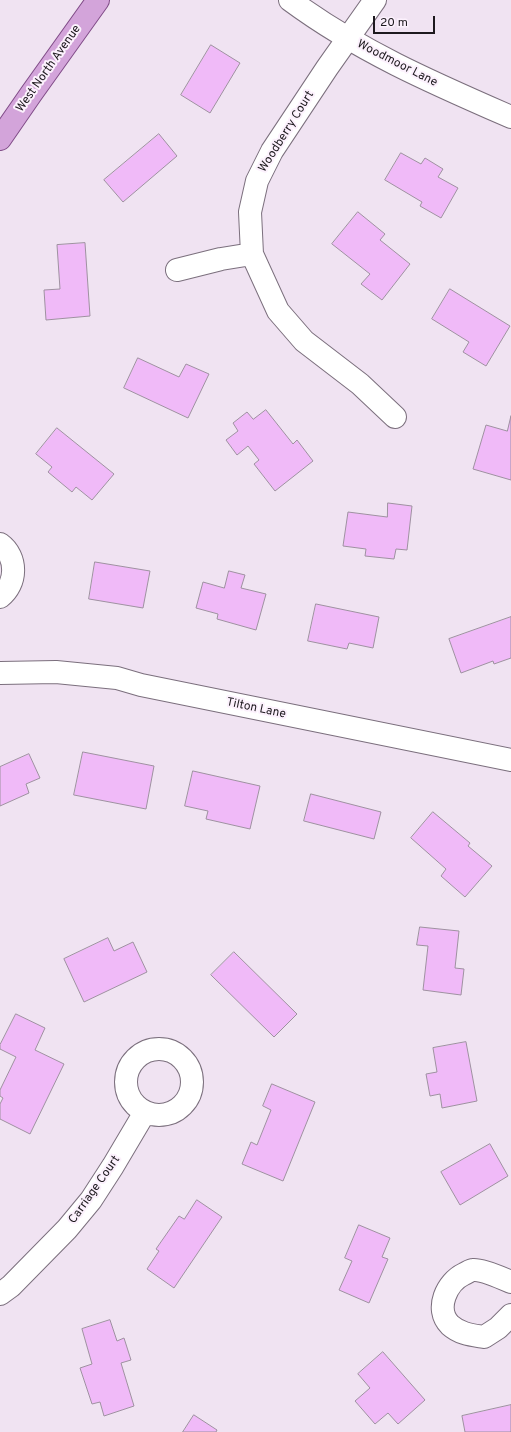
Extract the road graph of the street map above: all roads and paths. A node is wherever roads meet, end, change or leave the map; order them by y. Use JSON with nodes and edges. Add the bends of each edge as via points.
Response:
{"nodes":[{"id":1,"x":98,"y":0,"type":"edge"},
{"id":2,"x":290,"y":0,"type":"edge"},
{"id":3,"x":376,"y":0,"type":"edge"},
{"id":4,"x":348,"y":39,"type":"junction"},
{"id":5,"x":511,"y":117,"type":"edge"},
{"id":6,"x":0,"y":139,"type":"edge"},
{"id":7,"x":252,"y":254,"type":"junction"},
{"id":8,"x":178,"y":270,"type":"dead end"},
{"id":9,"x":395,"y":417,"type":"dead end"},
{"id":10,"x":0,"y":544,"type":"edge"},
{"id":11,"x":0,"y":597,"type":"edge"},
{"id":12,"x":0,"y":673,"type":"edge"},
{"id":13,"x":511,"y":760,"type":"edge"},
{"id":14,"x":145,"y":1112,"type":"dead end"},
{"id":15,"x":511,"y":1282,"type":"edge"},
{"id":16,"x":0,"y":1294,"type":"edge"},
{"id":17,"x":511,"y":1315,"type":"edge"}],
"edges":[{"from":1,"to":6,"type":"main road","name":"West North Avenue"},
{"from":2,"to":4,"type":"street","name":"Woodmoor Lane"},
{"from":3,"to":4,"type":"street","name":"Woodberry Court"},
{"from":4,"to":5,"type":"street","name":"Woodmoor Lane","via":[[409,72]]},
{"from":4,"to":7,"type":"street","name":"Woodberry Court","via":[[272,152],[257,181],[250,212]]},
{"from":7,"to":8,"type":"street"},
{"from":7,"to":9,"type":"street","name":"Woodberry Court","via":[[278,311],[304,341],[360,384]]},
{"from":10,"to":11,"type":"street","via":[[10,555],[13,577],[9,588]]},
{"from":12,"to":13,"type":"street","name":"Tilton Lane","via":[[56,672],[117,678]]},
{"from":14,"to":16,"type":"street","name":"Carriage Court","via":[[91,1200],[68,1229]]},
{"from":15,"to":17,"type":"street","via":[[473,1270],[457,1278],[446,1292],[442,1310],[450,1324],[465,1334],[484,1337]]}]}
